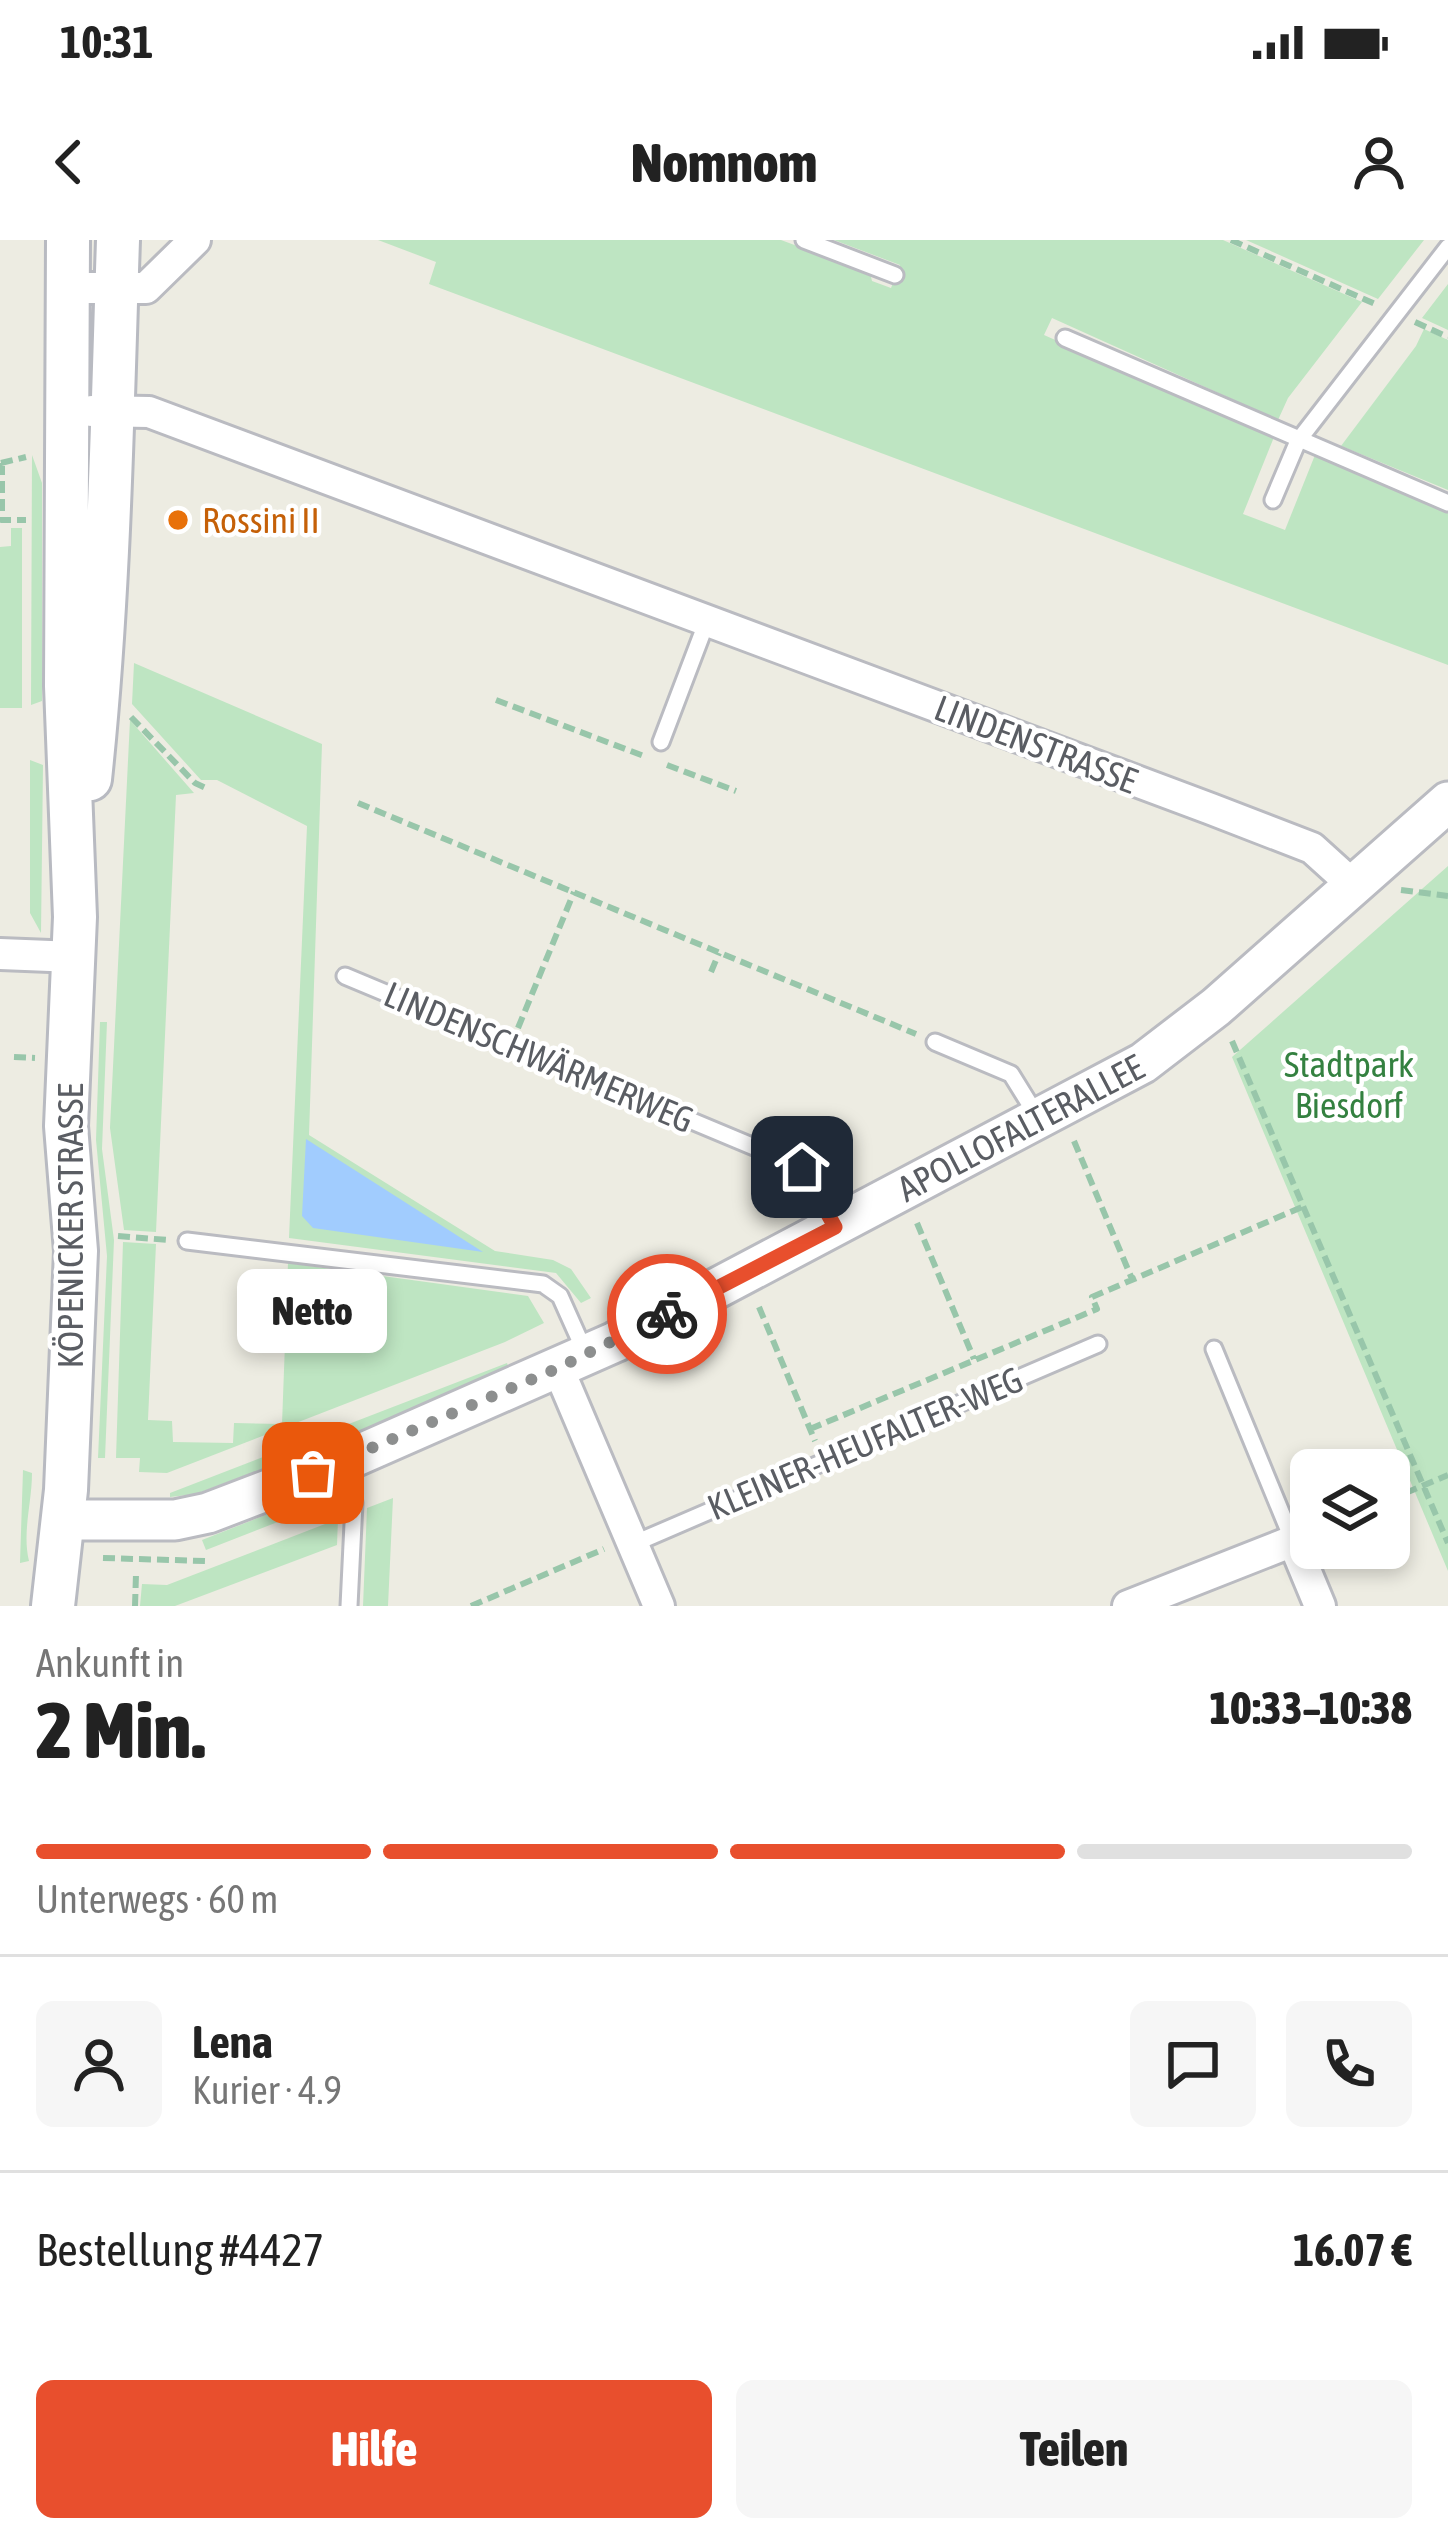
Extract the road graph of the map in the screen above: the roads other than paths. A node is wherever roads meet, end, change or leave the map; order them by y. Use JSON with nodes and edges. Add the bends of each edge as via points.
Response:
{"nodes":[{"id":1,"x":68,"y":240,"type":"edge"},
{"id":2,"x":118,"y":240,"type":"edge"},
{"id":3,"x":195,"y":240,"type":"edge"},
{"id":4,"x":804,"y":240,"type":"edge"},
{"id":5,"x":1448,"y":248,"type":"edge"},
{"id":6,"x":895,"y":275,"type":"dead end"},
{"id":7,"x":70,"y":288,"type":"junction"},
{"id":8,"x":116,"y":288,"type":"junction"},
{"id":9,"x":1065,"y":338,"type":"dead end"},
{"id":10,"x":91,"y":411,"type":"junction"},
{"id":11,"x":1298,"y":441,"type":"junction"},
{"id":12,"x":1273,"y":500,"type":"dead end"},
{"id":13,"x":1448,"y":503,"type":"edge"},
{"id":14,"x":706,"y":621,"type":"junction"},
{"id":15,"x":661,"y":742,"type":"dead end"},
{"id":16,"x":1448,"y":802,"type":"edge"},
{"id":17,"x":1354,"y":886,"type":"junction"},
{"id":18,"x":75,"y":937,"type":"junction"},
{"id":19,"x":0,"y":954,"type":"edge"},
{"id":20,"x":345,"y":976,"type":"dead end"},
{"id":21,"x":930,"y":1040,"type":"road end"},
{"id":22,"x":1038,"y":1119,"type":"junction"},
{"id":23,"x":835,"y":1227,"type":"junction"},
{"id":24,"x":187,"y":1241,"type":"road end"},
{"id":25,"x":1098,"y":1344,"type":"dead end"},
{"id":26,"x":1214,"y":1349,"type":"dead end"},
{"id":27,"x":572,"y":1361,"type":"junction"},
{"id":28,"x":347,"y":1460,"type":"junction"},
{"id":29,"x":62,"y":1520,"type":"junction"},
{"id":30,"x":1290,"y":1533,"type":"edge"},
{"id":31,"x":1290,"y":1541,"type":"edge"},
{"id":32,"x":618,"y":1546,"type":"junction"},
{"id":33,"x":1305,"y":1569,"type":"edge"},
{"id":34,"x":53,"y":1606,"type":"edge"},
{"id":35,"x":349,"y":1606,"type":"edge"},
{"id":36,"x":659,"y":1606,"type":"edge"},
{"id":37,"x":1128,"y":1606,"type":"edge"},
{"id":38,"x":1320,"y":1606,"type":"edge"}],
"edges":[{"from":1,"to":7,"type":"main road","name":"KÖPENICKER STRASSE"},
{"from":2,"to":8,"type":"main road","name":"KÖPENICKER STRASSE"},
{"from":3,"to":8,"type":"street","via":[[146,288]]},
{"from":4,"to":6,"type":"lane"},
{"from":5,"to":11,"type":"lane"},
{"from":7,"to":8,"type":"street"},
{"from":7,"to":10,"type":"main road","name":"KÖPENICKER STRASSE"},
{"from":8,"to":10,"type":"main road","name":"KÖPENICKER STRASSE"},
{"from":9,"to":11,"type":"lane"},
{"from":10,"to":14,"type":"street","name":"LINDENSTRASSE","via":[[149,412]]},
{"from":10,"to":18,"type":"main road","name":"KÖPENICKER STRASSE","via":[[100,686]]},
{"from":11,"to":12,"type":"lane"},
{"from":11,"to":13,"type":"lane"},
{"from":14,"to":15,"type":"lane"},
{"from":14,"to":17,"type":"street","name":"LINDENSTRASSE","via":[[1312,848]]},
{"from":16,"to":17,"type":"street","name":"APOLLOFALTERALLEE"},
{"from":17,"to":22,"type":"street","name":"APOLLOFALTERALLEE","via":[[1174,1041]]},
{"from":18,"to":19,"type":"street"},
{"from":18,"to":29,"type":"main road","name":"KÖPENICKER STRASSE","via":[[66,1126],[76,1251]]},
{"from":20,"to":23,"type":"lane","name":"LINDENSCHWÄRMERWEG","via":[[802,1167]]},
{"from":21,"to":22,"type":"lane","via":[[1011,1075]]},
{"from":22,"to":23,"type":"street","name":"APOLLOFALTERALLEE"},
{"from":23,"to":27,"type":"street","name":"APOLLOFALTERALLEE"},
{"from":24,"to":27,"type":"lane","via":[[543,1284],[560,1296]]},
{"from":25,"to":32,"type":"lane","name":"KLEINER-HEUFALTER-WEG"},
{"from":26,"to":30,"type":"lane"},
{"from":27,"to":28,"type":"street","name":"APOLLOFALTERALLEE"},
{"from":27,"to":32,"type":"street"},
{"from":28,"to":29,"type":"street","name":"APOLLOFALTERALLEE","via":[[175,1520]]},
{"from":28,"to":35,"type":"lane","via":[[354,1503]]},
{"from":29,"to":34,"type":"main road","name":"KÖPENICKER STRASSE"},
{"from":31,"to":37,"type":"street"},
{"from":32,"to":36,"type":"street"},
{"from":33,"to":38,"type":"street"}]}
